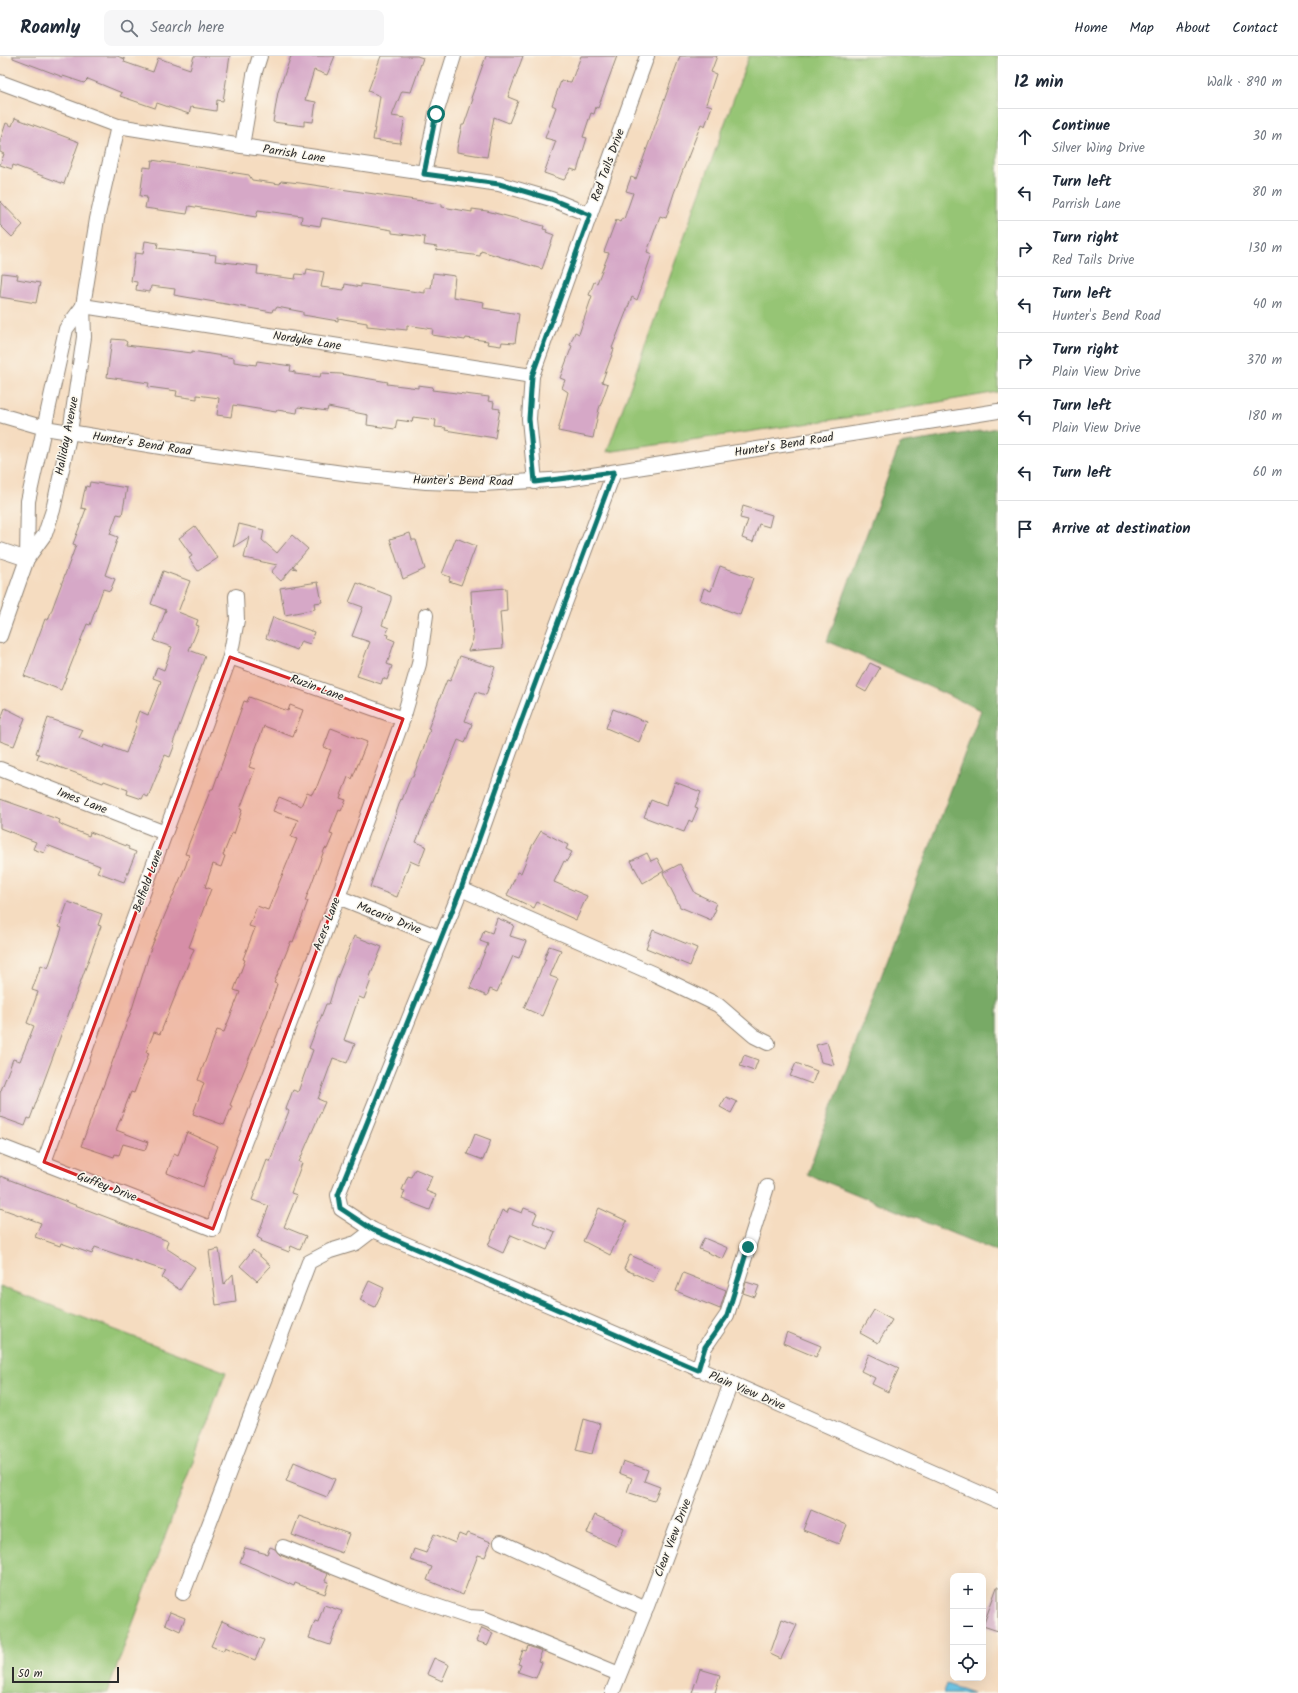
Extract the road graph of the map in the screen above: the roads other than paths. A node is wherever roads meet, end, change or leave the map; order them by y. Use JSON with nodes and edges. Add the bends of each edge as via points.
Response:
{"nodes":[{"id":1,"x":260,"y":56,"type":"edge"},
{"id":2,"x":454,"y":56,"type":"edge"},
{"id":3,"x":647,"y":56,"type":"edge"},
{"id":4,"x":0,"y":82,"type":"edge"},
{"id":5,"x":118,"y":126,"type":"junction"},
{"id":6,"x":242,"y":146,"type":"junction"},
{"id":7,"x":424,"y":174,"type":"junction"},
{"id":8,"x":590,"y":215,"type":"junction"},
{"id":9,"x":83,"y":306,"type":"junction"},
{"id":10,"x":532,"y":376,"type":"junction"},
{"id":11,"x":998,"y":411,"type":"edge"},
{"id":12,"x":0,"y":415,"type":"edge"},
{"id":13,"x":45,"y":428,"type":"junction"},
{"id":14,"x":70,"y":432,"type":"junction"},
{"id":15,"x":614,"y":472,"type":"junction"},
{"id":16,"x":535,"y":482,"type":"junction"},
{"id":17,"x":0,"y":550,"type":"edge"},
{"id":18,"x":27,"y":559,"type":"junction"},
{"id":19,"x":236,"y":596,"type":"dead end"},
{"id":20,"x":426,"y":615,"type":"dead end"},
{"id":21,"x":0,"y":636,"type":"edge"},
{"id":22,"x":230,"y":657,"type":"junction"},
{"id":23,"x":403,"y":719,"type":"junction"},
{"id":24,"x":0,"y":769,"type":"edge"},
{"id":25,"x":165,"y":833,"type":"junction"},
{"id":26,"x":461,"y":889,"type":"junction"},
{"id":27,"x":338,"y":897,"type":"junction"},
{"id":28,"x":441,"y":938,"type":"junction"},
{"id":29,"x":768,"y":1043,"type":"dead end"},
{"id":30,"x":0,"y":1146,"type":"edge"},
{"id":31,"x":44,"y":1162,"type":"junction"},
{"id":32,"x":767,"y":1187,"type":"dead end"},
{"id":33,"x":213,"y":1229,"type":"joint"},
{"id":34,"x":373,"y":1230,"type":"junction"},
{"id":35,"x":698,"y":1370,"type":"junction"},
{"id":36,"x":731,"y":1383,"type":"junction"},
{"id":37,"x":998,"y":1501,"type":"edge"},
{"id":38,"x":501,"y":1542,"type":"dead end"},
{"id":39,"x":283,"y":1548,"type":"dead end"},
{"id":40,"x":183,"y":1593,"type":"dead end"},
{"id":41,"x":646,"y":1609,"type":"junction"},
{"id":42,"x":619,"y":1674,"type":"junction"},
{"id":43,"x":612,"y":1693,"type":"edge"}],
"edges":[{"from":1,"to":6,"type":"street","via":[[254,75]]},
{"from":2,"to":7,"type":"street","via":[[436,114]]},
{"from":3,"to":8,"type":"street","name":"Red Tails Drive"},
{"from":4,"to":5,"type":"street","name":"Parrish Lane"},
{"from":5,"to":6,"type":"street","name":"Parrish Lane"},
{"from":5,"to":9,"type":"street","name":"Halliday Avenue","via":[[96,220]]},
{"from":6,"to":7,"type":"street","name":"Parrish Lane"},
{"from":7,"to":8,"type":"street","name":"Parrish Lane","via":[[499,184],[551,199]]},
{"from":8,"to":10,"type":"street","name":"Red Tails Drive"},
{"from":9,"to":10,"type":"street","name":"Nordyke Lane"},
{"from":9,"to":13,"type":"street","name":"Halliday Avenue","via":[[66,329]]},
{"from":9,"to":14,"type":"street","name":"Halliday Avenue","via":[[84,337]]},
{"from":10,"to":16,"type":"street","name":"Red Tails Drive","via":[[529,419]]},
{"from":11,"to":15,"type":"street","name":"Hunter's Bend Road"},
{"from":12,"to":13,"type":"street","name":"Hunter's Bend Road"},
{"from":13,"to":14,"type":"street","name":"Hunter's Bend Road"},
{"from":13,"to":18,"type":"street","name":"Halliday Avenue","via":[[28,501]]},
{"from":14,"to":16,"type":"street","name":"Hunter's Bend Road","via":[[357,475],[426,482]]},
{"from":14,"to":18,"type":"street","name":"Halliday Avenue","via":[[53,510],[45,534]]},
{"from":15,"to":16,"type":"street","name":"Hunter's Bend Road"},
{"from":15,"to":26,"type":"street","name":"Plain View Drive"},
{"from":17,"to":18,"type":"street"},
{"from":18,"to":21,"type":"street","name":"Halliday Avenue"},
{"from":19,"to":22,"type":"street","name":"Belfield Lane","via":[[237,620]]},
{"from":20,"to":23,"type":"street","name":"Acers Lane","via":[[419,664]]},
{"from":22,"to":23,"type":"street","name":"Ruzin Lane"},
{"from":22,"to":25,"type":"street","name":"Belfield Lane"},
{"from":23,"to":27,"type":"street","name":"Acers Lane"},
{"from":24,"to":25,"type":"street","name":"Imes Lane"},
{"from":25,"to":31,"type":"street","name":"Belfield Lane"},
{"from":26,"to":28,"type":"street","name":"Plain View Drive"},
{"from":26,"to":29,"type":"street","via":[[718,1005],[754,1036]]},
{"from":27,"to":28,"type":"street","name":"Macario Drive"},
{"from":27,"to":33,"type":"street","name":"Acers Lane"},
{"from":28,"to":34,"type":"street","name":"Plain View Drive","via":[[338,1195],[340,1208]]},
{"from":30,"to":31,"type":"street","name":"Guffey Drive"},
{"from":31,"to":33,"type":"street","name":"Guffey Drive"},
{"from":32,"to":35,"type":"street","via":[[727,1316],[705,1347]]},
{"from":34,"to":35,"type":"street","name":"Plain View Drive"},
{"from":34,"to":40,"type":"street","via":[[356,1243],[330,1250],[309,1262]]},
{"from":35,"to":36,"type":"street","name":"Plain View Drive"},
{"from":36,"to":37,"type":"street","name":"Plain View Drive"},
{"from":36,"to":41,"type":"street","name":"Clear View Drive"},
{"from":38,"to":41,"type":"street"},
{"from":39,"to":42,"type":"street","via":[[401,1594],[469,1617],[483,1618]]},
{"from":41,"to":42,"type":"street","name":"Clear View Drive"},
{"from":42,"to":43,"type":"street","name":"Clear View Drive"}]}
